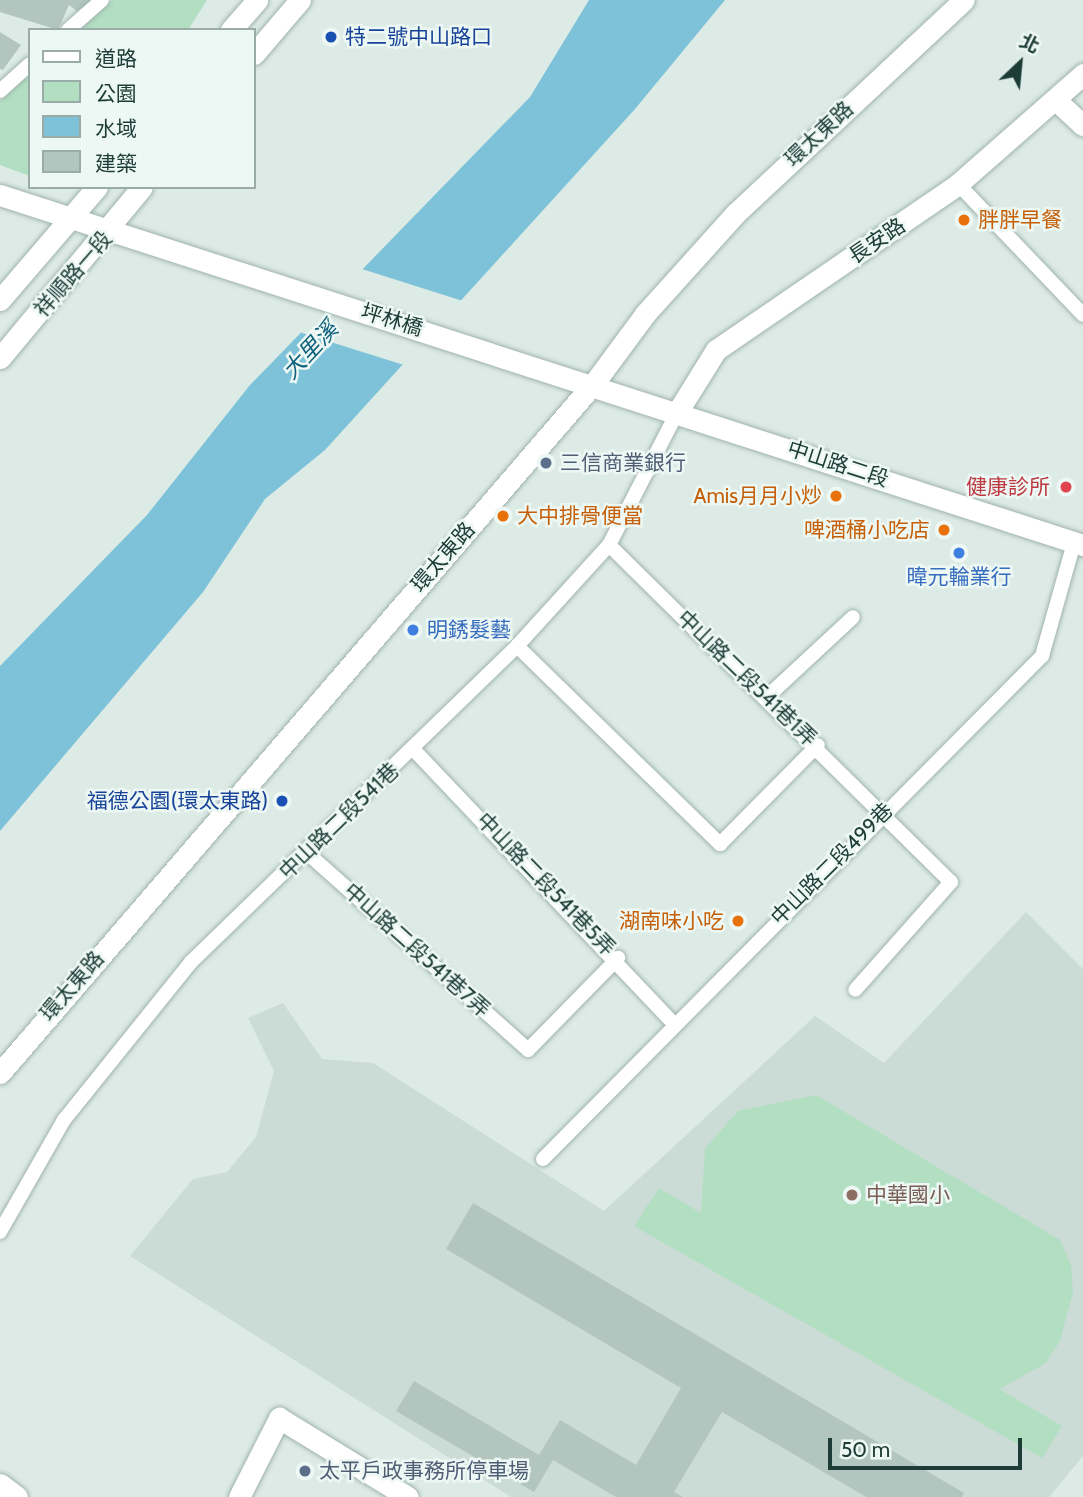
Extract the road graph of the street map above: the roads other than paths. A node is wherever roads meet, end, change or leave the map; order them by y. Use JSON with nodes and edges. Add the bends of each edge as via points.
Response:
{"nodes":[{"id":1,"x":102,"y":0,"type":"edge"},
{"id":2,"x":257,"y":0,"type":"edge"},
{"id":3,"x":300,"y":0,"type":"edge"},
{"id":4,"x":964,"y":0,"type":"edge"},
{"id":5,"x":70,"y":28,"type":"edge"},
{"id":6,"x":233,"y":28,"type":"edge"},
{"id":7,"x":256,"y":52,"type":"edge"},
{"id":8,"x":28,"y":66,"type":"edge"},
{"id":9,"x":1083,"y":74,"type":"edge"},
{"id":10,"x":3,"y":85,"type":"edge"},
{"id":11,"x":1058,"y":102,"type":"junction"},
{"id":12,"x":1083,"y":125,"type":"edge"},
{"id":13,"x":958,"y":184,"type":"junction"},
{"id":14,"x":95,"y":189,"type":"edge"},
{"id":15,"x":141,"y":189,"type":"edge"},
{"id":16,"x":0,"y":195,"type":"edge"},
{"id":17,"x":72,"y":219,"type":"junction"},
{"id":18,"x":111,"y":233,"type":"junction"},
{"id":19,"x":0,"y":300,"type":"edge"},
{"id":20,"x":1083,"y":315,"type":"edge"},
{"id":21,"x":0,"y":358,"type":"edge"},
{"id":22,"x":594,"y":383,"type":"junction"},
{"id":23,"x":678,"y":411,"type":"junction"},
{"id":24,"x":1079,"y":544,"type":"edge"},
{"id":25,"x":609,"y":545,"type":"junction"},
{"id":26,"x":852,"y":618,"type":"dead end"},
{"id":27,"x":517,"y":646,"type":"junction"},
{"id":28,"x":767,"y":697,"type":"junction"},
{"id":29,"x":818,"y":746,"type":"junction"},
{"id":30,"x":414,"y":750,"type":"junction"},
{"id":31,"x":883,"y":813,"type":"junction"},
{"id":32,"x":305,"y":850,"type":"junction"},
{"id":33,"x":618,"y":958,"type":"junction"},
{"id":34,"x":855,"y":989,"type":"dead end"},
{"id":35,"x":673,"y":1023,"type":"junction"},
{"id":36,"x":0,"y":1073,"type":"edge"},
{"id":37,"x":542,"y":1159,"type":"dead end"},
{"id":38,"x":0,"y":1232,"type":"edge"},
{"id":39,"x":0,"y":1484,"type":"edge"},
{"id":40,"x":17,"y":1497,"type":"edge"},
{"id":41,"x":239,"y":1497,"type":"edge"},
{"id":42,"x":408,"y":1497,"type":"edge"}],
"edges":[{"from":1,"to":5,"type":"lane"},
{"from":2,"to":6,"type":"street"},
{"from":3,"to":7,"type":"street"},
{"from":4,"to":22,"type":"street","name":"環太東路","via":[[735,214],[645,314]]},
{"from":8,"to":10,"type":"lane"},
{"from":9,"to":11,"type":"street","name":"長安路"},
{"from":11,"to":12,"type":"street"},
{"from":11,"to":13,"type":"street","name":"長安路"},
{"from":13,"to":20,"type":"lane"},
{"from":13,"to":23,"type":"street","name":"長安路","via":[[716,349]]},
{"from":14,"to":17,"type":"street","name":"祥順路一段"},
{"from":15,"to":18,"type":"street","name":"祥順路一段"},
{"from":16,"to":17,"type":"street","name":"坪林橋"},
{"from":17,"to":18,"type":"street","name":"坪林橋"},
{"from":17,"to":19,"type":"street","name":"祥順路一段"},
{"from":18,"to":21,"type":"street","name":"祥順路一段"},
{"from":18,"to":22,"type":"street","name":"坪林橋"},
{"from":22,"to":23,"type":"street","name":"中山路二段"},
{"from":22,"to":36,"type":"street","name":"環太東路"},
{"from":23,"to":24,"type":"street","name":"中山路二段"},
{"from":23,"to":25,"type":"lane","name":"中山路二段541巷"},
{"from":24,"to":31,"type":"lane","name":"中山路二段499巷","via":[[1042,656]]},
{"from":25,"to":27,"type":"lane","name":"中山路二段541巷"},
{"from":25,"to":28,"type":"lane","name":"中山路二段541巷1弄"},
{"from":26,"to":28,"type":"lane"},
{"from":27,"to":29,"type":"lane","via":[[720,844]]},
{"from":27,"to":30,"type":"lane","name":"中山路二段541巷"},
{"from":28,"to":29,"type":"lane","name":"中山路二段541巷1弄"},
{"from":29,"to":31,"type":"lane","name":"中山路二段541巷1弄"},
{"from":30,"to":32,"type":"lane","name":"中山路二段541巷"},
{"from":30,"to":33,"type":"lane","name":"中山路二段541巷5弄"},
{"from":31,"to":34,"type":"lane","name":"中山路二段541巷1弄","via":[[951,882]]},
{"from":31,"to":35,"type":"lane","name":"中山路二段499巷"},
{"from":32,"to":33,"type":"lane","name":"中山路二段541巷7弄","via":[[528,1050]]},
{"from":32,"to":38,"type":"lane","name":"中山路二段541巷","via":[[191,962],[117,1050],[64,1120]]},
{"from":33,"to":35,"type":"lane","name":"中山路二段541巷5弄"},
{"from":35,"to":37,"type":"lane","name":"中山路二段499巷"},
{"from":39,"to":40,"type":"street"},
{"from":41,"to":42,"type":"street","via":[[279,1418]]}]}
